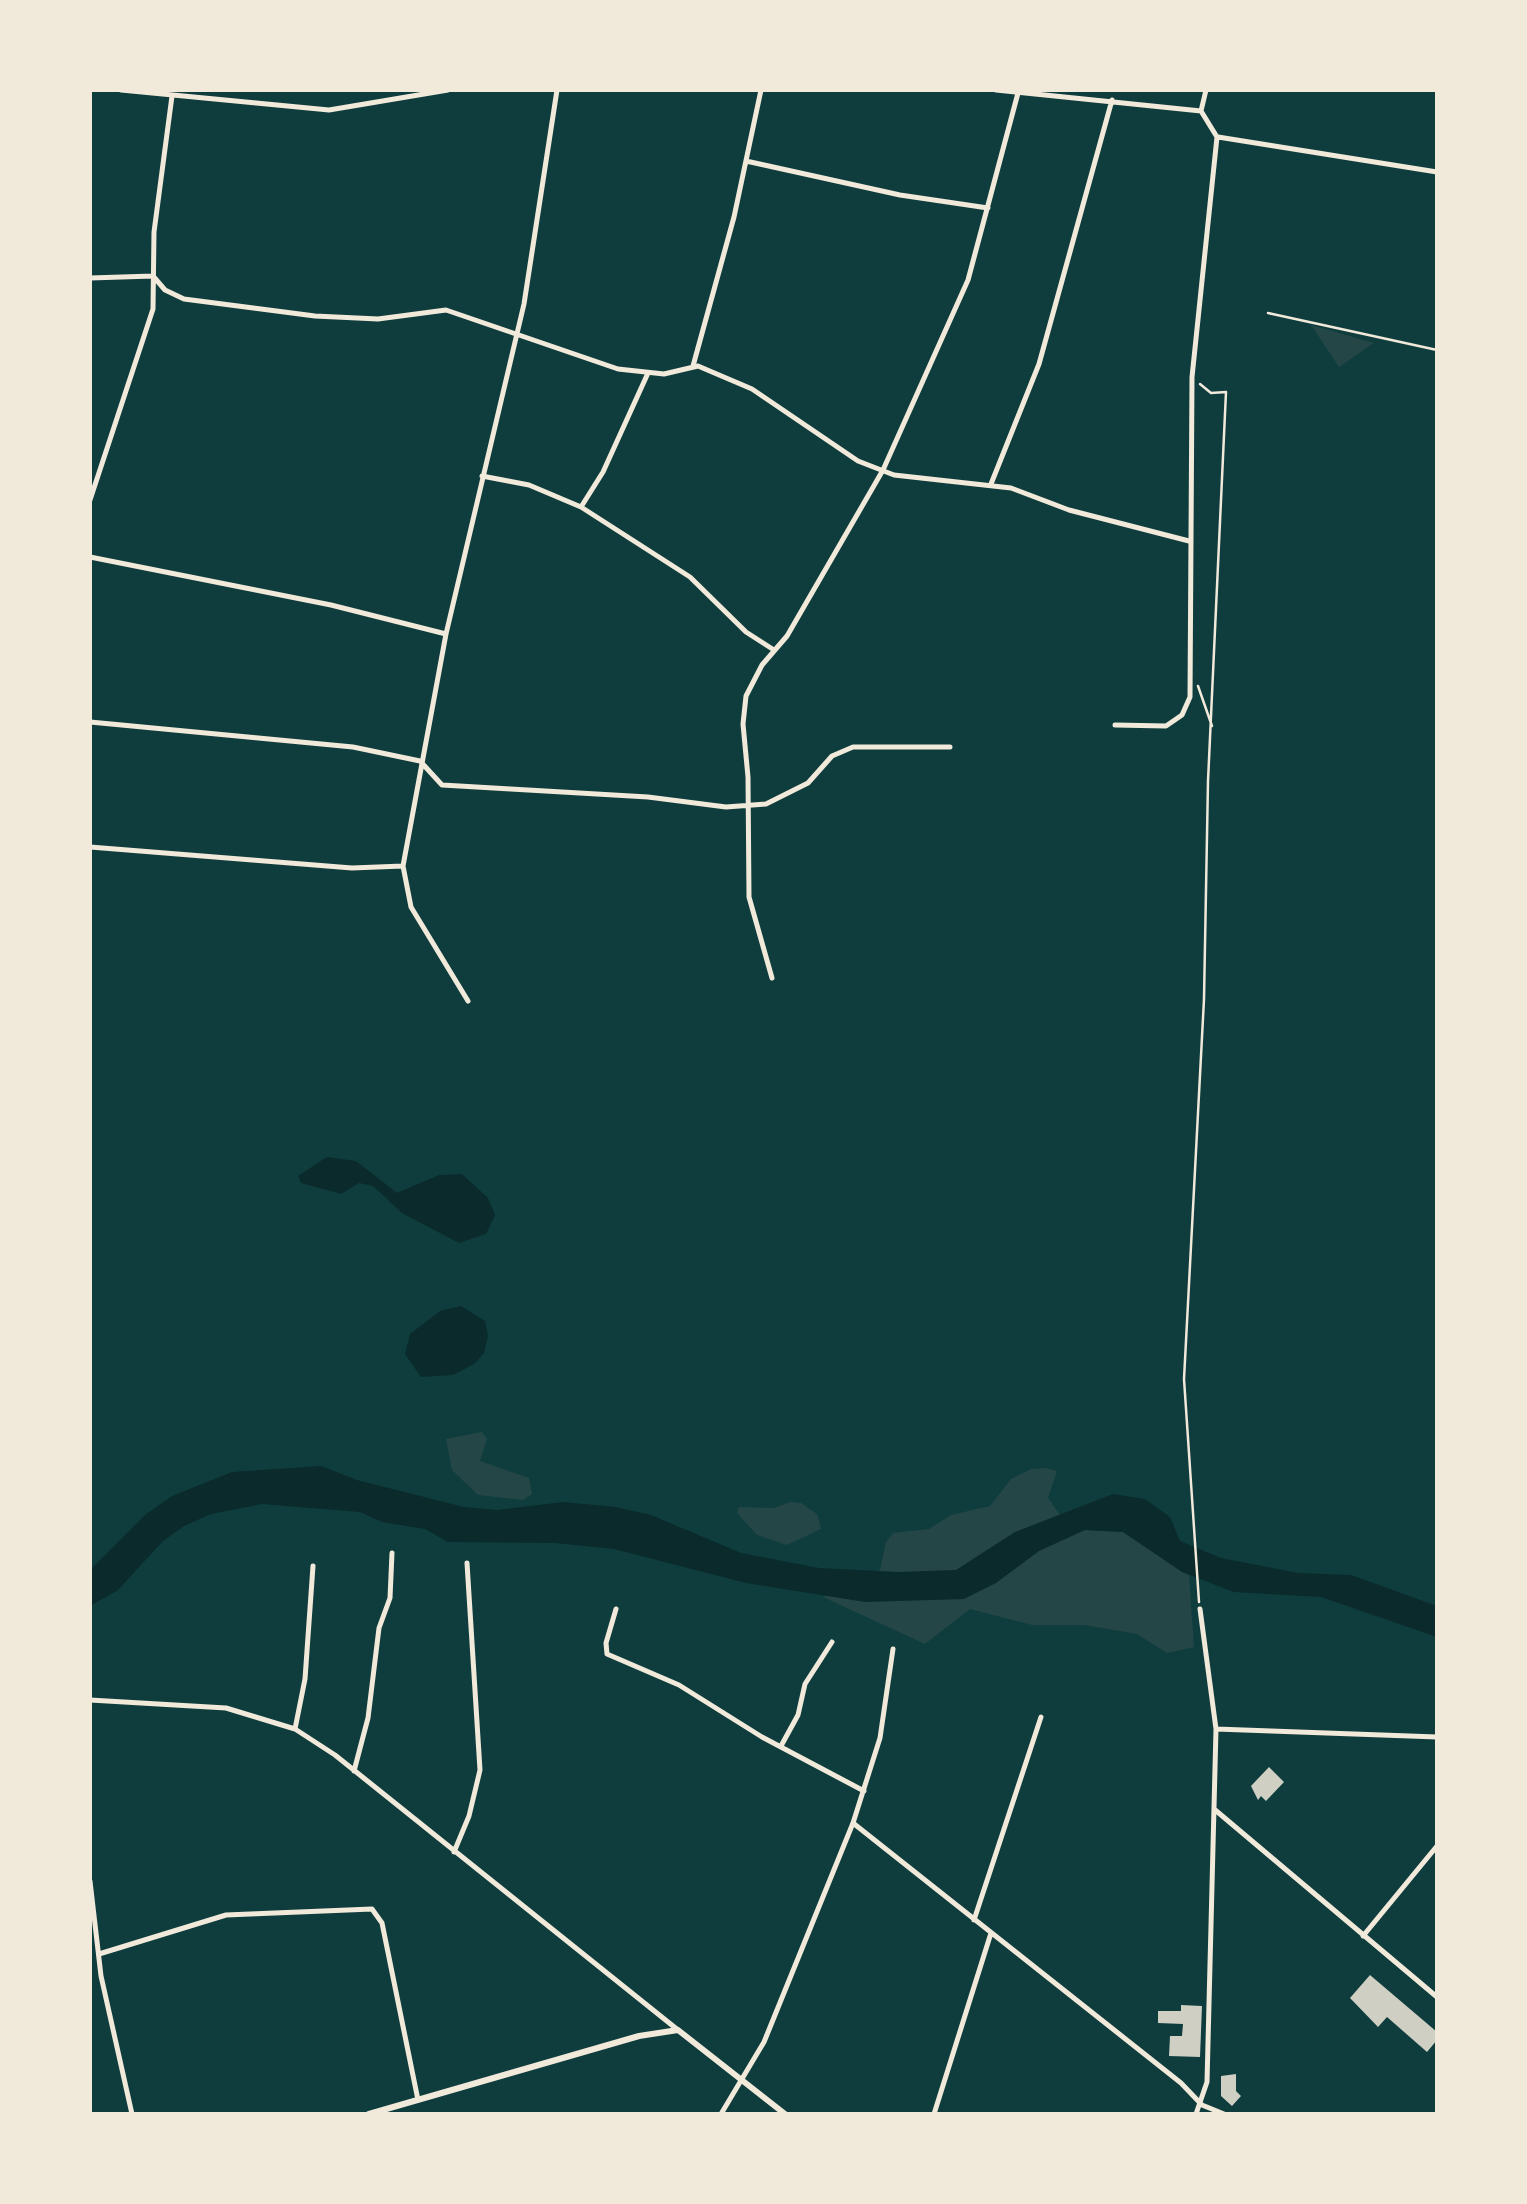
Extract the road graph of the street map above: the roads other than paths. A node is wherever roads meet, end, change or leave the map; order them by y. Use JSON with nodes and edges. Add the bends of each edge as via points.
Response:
{"nodes":[{"id":1,"x":120,"y":90,"type":"edge"},
{"id":2,"x":448,"y":90,"type":"edge"},
{"id":3,"x":557,"y":90,"type":"edge"},
{"id":4,"x":761,"y":90,"type":"edge"},
{"id":5,"x":996,"y":90,"type":"edge"},
{"id":6,"x":1206,"y":90,"type":"edge"},
{"id":7,"x":1018,"y":93,"type":"junction"},
{"id":8,"x":172,"y":96,"type":"junction"},
{"id":9,"x":1112,"y":100,"type":"junction"},
{"id":10,"x":1201,"y":111,"type":"junction"},
{"id":11,"x":1217,"y":137,"type":"junction"},
{"id":12,"x":746,"y":161,"type":"junction"},
{"id":13,"x":1437,"y":172,"type":"edge"},
{"id":14,"x":988,"y":208,"type":"junction"},
{"id":15,"x":153,"y":276,"type":"junction"},
{"id":16,"x":90,"y":278,"type":"edge"},
{"id":17,"x":1268,"y":313,"type":"dead end"},
{"id":18,"x":514,"y":332,"type":"junction"},
{"id":19,"x":1437,"y":350,"type":"edge"},
{"id":20,"x":693,"y":366,"type":"junction"},
{"id":21,"x":648,"y":373,"type":"junction"},
{"id":22,"x":883,"y":470,"type":"junction"},
{"id":23,"x":481,"y":476,"type":"junction"},
{"id":24,"x":991,"y":484,"type":"junction"},
{"id":25,"x":90,"y":500,"type":"edge"},
{"id":26,"x":581,"y":507,"type":"junction"},
{"id":27,"x":1189,"y":540,"type":"junction"},
{"id":28,"x":90,"y":557,"type":"edge"},
{"id":29,"x":446,"y":634,"type":"junction"},
{"id":30,"x":774,"y":650,"type":"junction"},
{"id":31,"x":90,"y":722,"type":"edge"},
{"id":32,"x":1115,"y":726,"type":"dead end"},
{"id":33,"x":950,"y":748,"type":"dead end"},
{"id":34,"x":420,"y":761,"type":"junction"},
{"id":35,"x":749,"y":807,"type":"junction"},
{"id":36,"x":90,"y":847,"type":"edge"},
{"id":37,"x":403,"y":866,"type":"junction"},
{"id":38,"x":772,"y":978,"type":"dead end"},
{"id":39,"x":468,"y":1001,"type":"dead end"},
{"id":40,"x":392,"y":1553,"type":"dead end"},
{"id":41,"x":467,"y":1564,"type":"dead end"},
{"id":42,"x":313,"y":1566,"type":"dead end"},
{"id":43,"x":616,"y":1608,"type":"dead end"},
{"id":44,"x":1200,"y":1609,"type":"road end"},
{"id":45,"x":832,"y":1642,"type":"dead end"},
{"id":46,"x":893,"y":1649,"type":"dead end"},
{"id":47,"x":90,"y":1700,"type":"edge"},
{"id":48,"x":1041,"y":1717,"type":"dead end"},
{"id":49,"x":295,"y":1728,"type":"junction"},
{"id":50,"x":1216,"y":1730,"type":"junction"},
{"id":51,"x":1437,"y":1737,"type":"edge"},
{"id":52,"x":781,"y":1746,"type":"junction"},
{"id":53,"x":354,"y":1770,"type":"junction"},
{"id":54,"x":864,"y":1791,"type":"junction"},
{"id":55,"x":1212,"y":1808,"type":"junction"},
{"id":56,"x":853,"y":1823,"type":"junction"},
{"id":57,"x":1437,"y":1846,"type":"edge"},
{"id":58,"x":454,"y":1852,"type":"junction"},
{"id":59,"x":90,"y":1880,"type":"edge"},
{"id":60,"x":974,"y":1920,"type":"junction"},
{"id":61,"x":991,"y":1933,"type":"junction"},
{"id":62,"x":1363,"y":1936,"type":"junction"},
{"id":63,"x":99,"y":1954,"type":"junction"},
{"id":64,"x":1437,"y":1997,"type":"edge"},
{"id":65,"x":678,"y":2030,"type":"junction"},
{"id":66,"x":742,"y":2080,"type":"junction"},
{"id":67,"x":418,"y":2100,"type":"junction"},
{"id":68,"x":1202,"y":2105,"type":"junction"},
{"id":69,"x":132,"y":2114,"type":"edge"},
{"id":70,"x":369,"y":2114,"type":"edge"},
{"id":71,"x":721,"y":2114,"type":"edge"},
{"id":72,"x":785,"y":2114,"type":"edge"},
{"id":73,"x":934,"y":2114,"type":"edge"},
{"id":74,"x":1196,"y":2114,"type":"edge"},
{"id":75,"x":1224,"y":2114,"type":"edge"}],
"edges":[{"from":1,"to":8,"type":"street"},
{"from":2,"to":8,"type":"street","via":[[329,110]]},
{"from":3,"to":18,"type":"street"},
{"from":4,"to":12,"type":"street"},
{"from":5,"to":7,"type":"street"},
{"from":6,"to":10,"type":"street"},
{"from":7,"to":9,"type":"street"},
{"from":7,"to":14,"type":"street"},
{"from":8,"to":15,"type":"street"},
{"from":9,"to":10,"type":"street"},
{"from":9,"to":24,"type":"street","via":[[1039,364]]},
{"from":10,"to":11,"type":"street"},
{"from":11,"to":13,"type":"street"},
{"from":11,"to":27,"type":"street","via":[[1192,377]]},
{"from":12,"to":14,"type":"street"},
{"from":12,"to":20,"type":"street"},
{"from":14,"to":22,"type":"street","via":[[968,280]]},
{"from":15,"to":16,"type":"street"},
{"from":15,"to":18,"type":"street","via":[[176,296],[218,306],[369,319],[446,310]]},
{"from":15,"to":25,"type":"street","via":[[150,321]]},
{"from":17,"to":19,"type":"lane"},
{"from":18,"to":21,"type":"street","via":[[576,358]]},
{"from":18,"to":23,"type":"street"},
{"from":20,"to":21,"type":"street"},
{"from":20,"to":22,"type":"street","via":[[752,390],[858,461]]},
{"from":21,"to":26,"type":"street"},
{"from":22,"to":24,"type":"street","via":[[919,481]]},
{"from":22,"to":30,"type":"street"},
{"from":23,"to":26,"type":"street","via":[[529,485]]},
{"from":23,"to":29,"type":"street"},
{"from":24,"to":27,"type":"street"},
{"from":26,"to":30,"type":"street","via":[[690,577]]},
{"from":27,"to":32,"type":"street","via":[[1190,697],[1178,720],[1157,728]]},
{"from":28,"to":29,"type":"street"},
{"from":29,"to":34,"type":"street"},
{"from":30,"to":35,"type":"street","via":[[744,704]]},
{"from":31,"to":34,"type":"street","via":[[353,747]]},
{"from":33,"to":35,"type":"street","via":[[853,746],[832,756],[808,783]]},
{"from":34,"to":35,"type":"street","via":[[442,785]]},
{"from":34,"to":37,"type":"street"},
{"from":35,"to":38,"type":"street","via":[[749,897]]},
{"from":36,"to":37,"type":"street"},
{"from":37,"to":39,"type":"street","via":[[411,907]]},
{"from":40,"to":53,"type":"street","via":[[390,1598],[380,1620],[365,1736]]},
{"from":41,"to":58,"type":"street","via":[[479,1778]]},
{"from":42,"to":49,"type":"street"},
{"from":43,"to":52,"type":"street","via":[[607,1654],[679,1685]]},
{"from":44,"to":50,"type":"street"},
{"from":45,"to":52,"type":"street","via":[[805,1684]]},
{"from":46,"to":54,"type":"street"},
{"from":47,"to":49,"type":"street","via":[[226,1708]]},
{"from":48,"to":60,"type":"street"},
{"from":49,"to":53,"type":"street"},
{"from":50,"to":51,"type":"street"},
{"from":50,"to":55,"type":"street"},
{"from":52,"to":54,"type":"street"},
{"from":53,"to":58,"type":"street"},
{"from":54,"to":56,"type":"street"},
{"from":55,"to":62,"type":"street"},
{"from":55,"to":68,"type":"street"},
{"from":56,"to":60,"type":"street"},
{"from":56,"to":66,"type":"street","via":[[764,2042]]},
{"from":57,"to":62,"type":"street"},
{"from":58,"to":65,"type":"street"},
{"from":59,"to":63,"type":"street"},
{"from":60,"to":61,"type":"street"},
{"from":61,"to":68,"type":"street"},
{"from":61,"to":73,"type":"street"},
{"from":62,"to":64,"type":"street"},
{"from":63,"to":67,"type":"street","via":[[209,1918],[372,1909],[382,1923]]},
{"from":63,"to":69,"type":"street"},
{"from":65,"to":66,"type":"street"},
{"from":65,"to":67,"type":"street"},
{"from":66,"to":71,"type":"street"},
{"from":66,"to":72,"type":"street"},
{"from":67,"to":70,"type":"street"},
{"from":68,"to":74,"type":"street"},
{"from":68,"to":75,"type":"street"}]}
